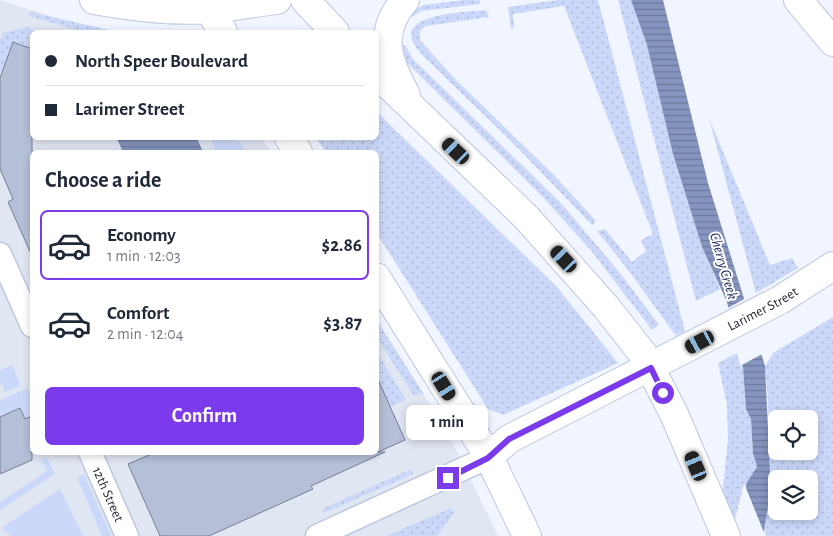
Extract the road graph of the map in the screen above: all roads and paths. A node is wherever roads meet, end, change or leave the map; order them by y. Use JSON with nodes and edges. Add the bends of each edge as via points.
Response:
{"nodes":[{"id":1,"x":94,"y":0,"type":"edge"},
{"id":2,"x":277,"y":0,"type":"edge"},
{"id":3,"x":305,"y":0,"type":"edge"},
{"id":4,"x":405,"y":0,"type":"edge"},
{"id":5,"x":798,"y":0,"type":"edge"},
{"id":6,"x":206,"y":4,"type":"edge"},
{"id":7,"x":222,"y":30,"type":"edge"},
{"id":8,"x":333,"y":30,"type":"edge"},
{"id":9,"x":833,"y":42,"type":"edge"},
{"id":10,"x":379,"y":76,"type":"edge"},
{"id":11,"x":414,"y":111,"type":"junction"},
{"id":12,"x":0,"y":254,"type":"edge"},
{"id":13,"x":833,"y":266,"type":"edge"},
{"id":14,"x":379,"y":282,"type":"edge"},
{"id":15,"x":30,"y":322,"type":"edge"},
{"id":16,"x":651,"y":368,"type":"junction"},
{"id":17,"x":91,"y":455,"type":"edge"},
{"id":18,"x":488,"y":458,"type":"junction"},
{"id":19,"x":128,"y":536,"type":"edge"},
{"id":20,"x":318,"y":536,"type":"edge"},
{"id":21,"x":527,"y":536,"type":"edge"},
{"id":22,"x":726,"y":536,"type":"edge"}],
"edges":[{"from":1,"to":6,"type":"main road","via":[[131,6]]},
{"from":2,"to":6,"type":"main road"},
{"from":3,"to":8,"type":"main road"},
{"from":4,"to":11,"type":"main road","via":[[389,24],[388,46],[393,68]]},
{"from":5,"to":9,"type":"main road"},
{"from":6,"to":7,"type":"main road"},
{"from":10,"to":11,"type":"main road"},
{"from":11,"to":16,"type":"main road","via":[[526,217],[606,307]]},
{"from":12,"to":15,"type":"street"},
{"from":13,"to":16,"type":"main road","name":"Larimer Street","via":[[780,300]]},
{"from":14,"to":18,"type":"main road"},
{"from":16,"to":18,"type":"main road","name":"Larimer Street","via":[[509,439]]},
{"from":16,"to":22,"type":"main road"},
{"from":17,"to":19,"type":"street","name":"12th Street"},
{"from":18,"to":20,"type":"street","name":"Larimer Street"},
{"from":18,"to":21,"type":"main road"}]}
